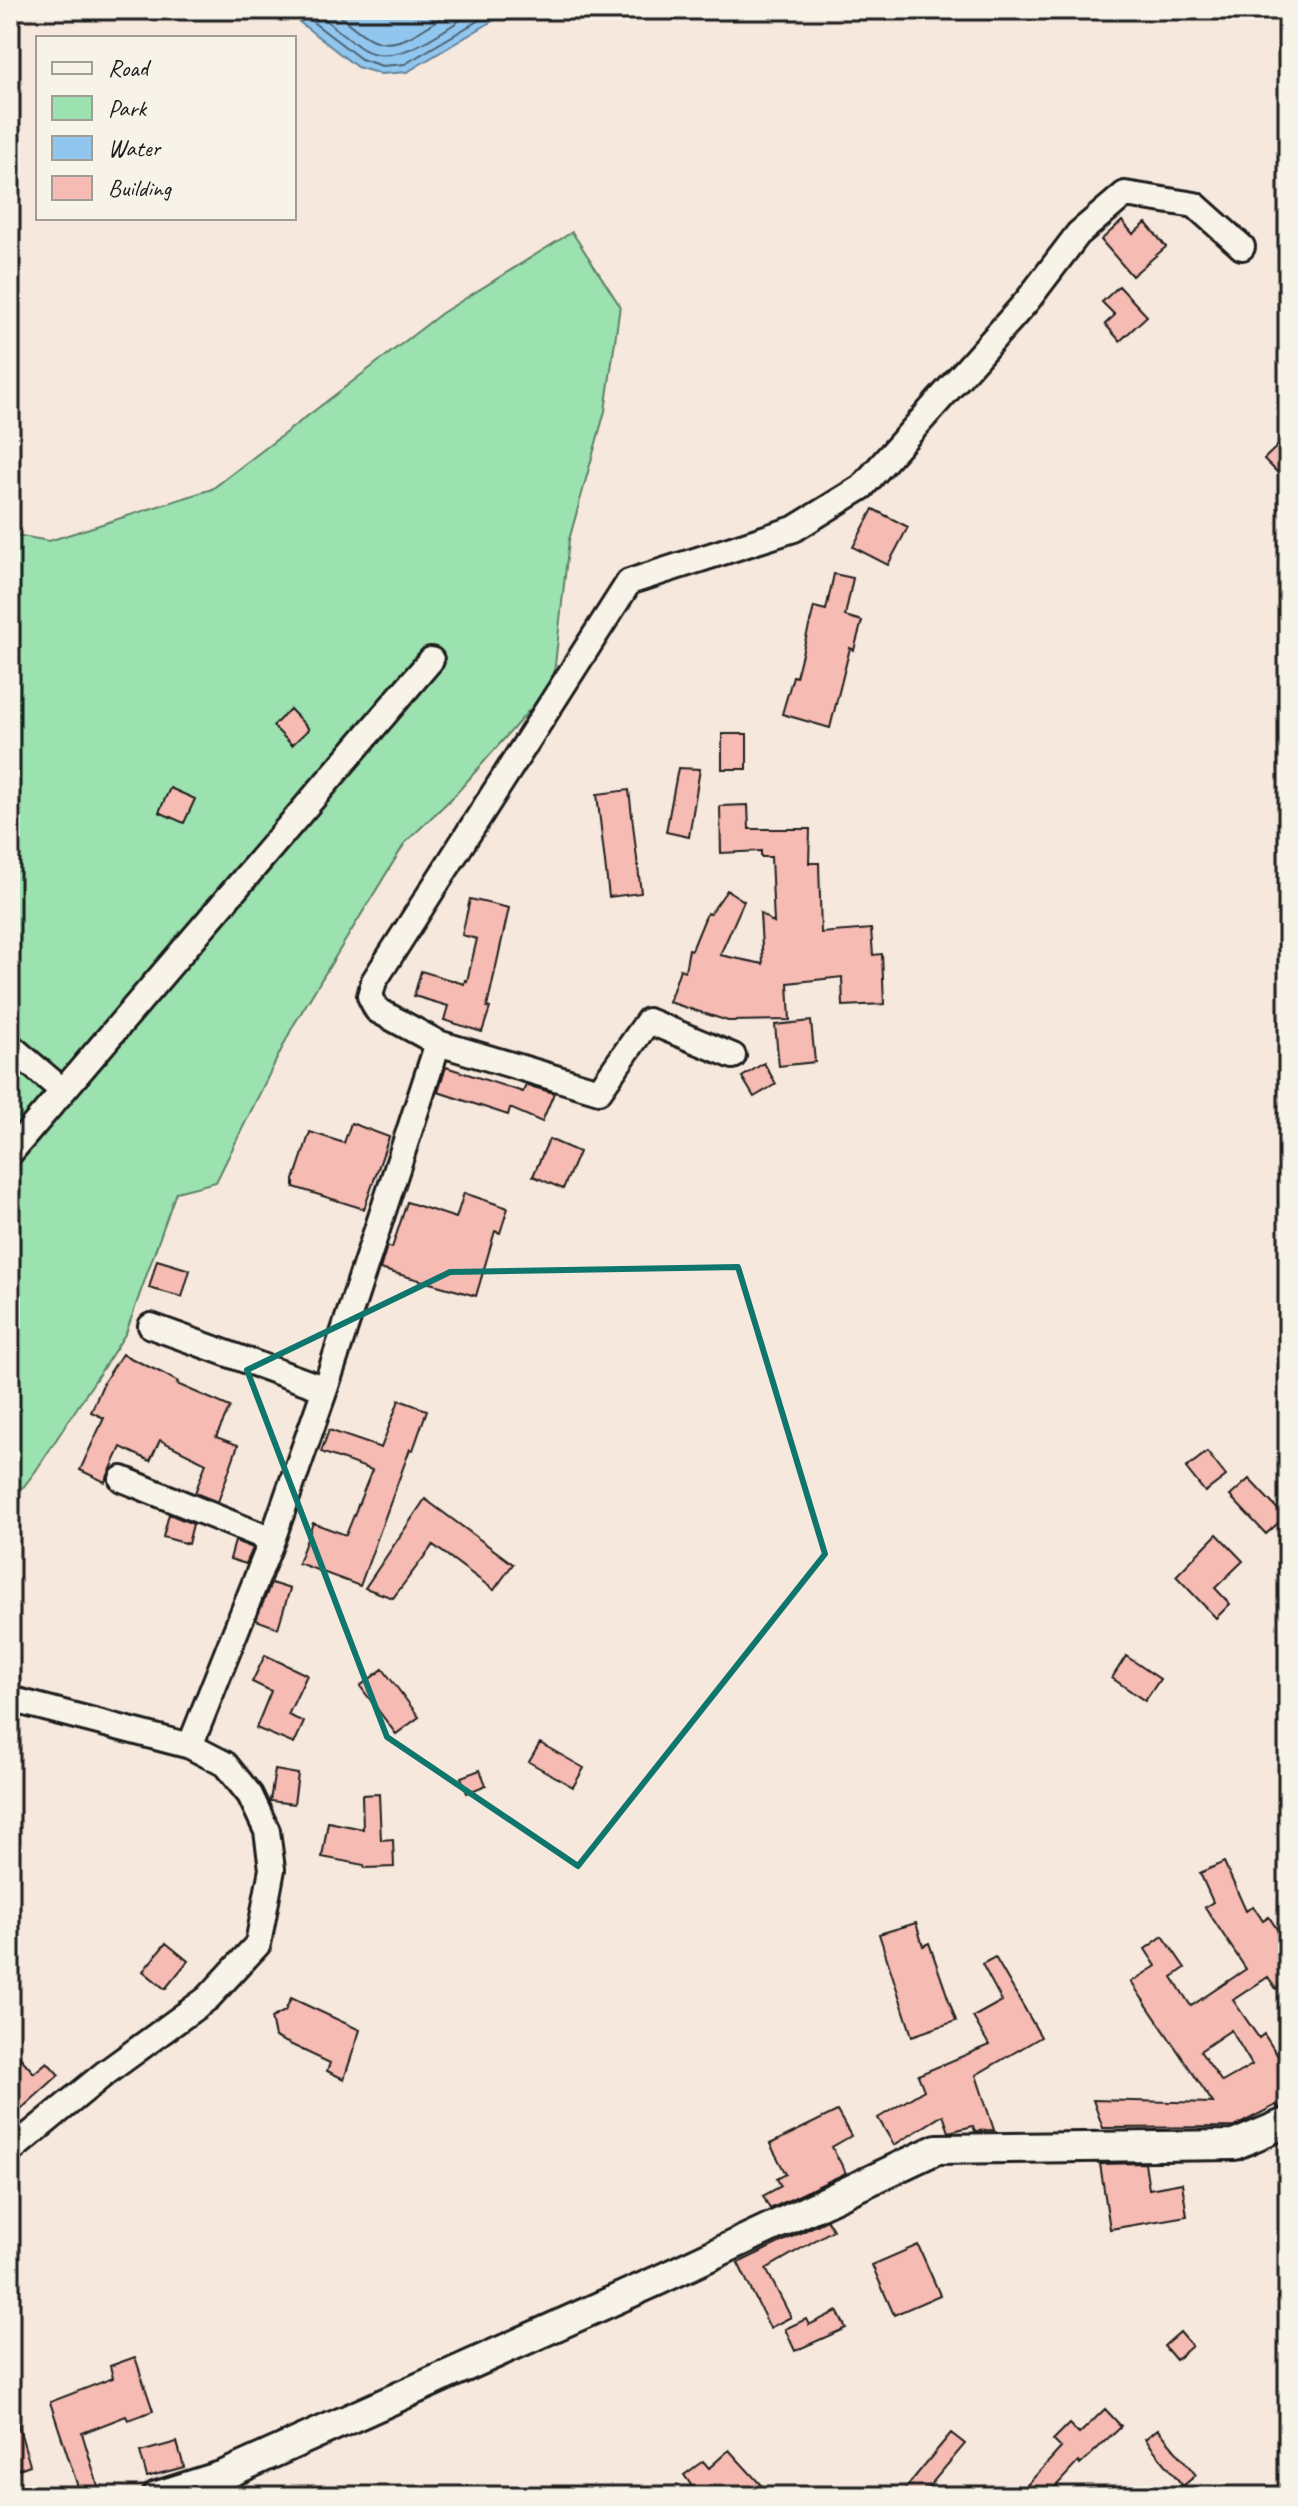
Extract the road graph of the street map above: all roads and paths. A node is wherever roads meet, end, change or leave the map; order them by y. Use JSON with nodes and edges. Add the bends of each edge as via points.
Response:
{"nodes":[{"id":1,"x":1242,"y":247,"type":"dead end"},
{"id":2,"x":431,"y":660,"type":"dead end"},
{"id":3,"x":438,"y":1043,"type":"junction"},
{"id":4,"x":10,"y":1046,"type":"edge"},
{"id":5,"x":733,"y":1056,"type":"dead end"},
{"id":6,"x":63,"y":1091,"type":"junction"},
{"id":7,"x":10,"y":1153,"type":"edge"},
{"id":8,"x":151,"y":1326,"type":"dead end"},
{"id":9,"x":325,"y":1389,"type":"junction"},
{"id":10,"x":122,"y":1479,"type":"dead end"},
{"id":11,"x":272,"y":1540,"type":"junction"},
{"id":12,"x":10,"y":1699,"type":"edge"},
{"id":13,"x":190,"y":1746,"type":"junction"},
{"id":14,"x":1288,"y":2122,"type":"edge"},
{"id":15,"x":10,"y":2151,"type":"edge"},
{"id":16,"x":157,"y":2496,"type":"edge"}],
"edges":[{"from":1,"to":3,"type":"street","via":[[1195,205],[1125,194],[1078,234],[1027,301],[862,487],[794,529],[629,582],[374,981],[370,996],[377,1010]]},
{"from":2,"to":6,"type":"street"},
{"from":3,"to":5,"type":"street","via":[[599,1091],[648,1021]]},
{"from":3,"to":9,"type":"street"},
{"from":4,"to":6,"type":"street"},
{"from":6,"to":7,"type":"street"},
{"from":8,"to":9,"type":"street"},
{"from":9,"to":11,"type":"street"},
{"from":10,"to":11,"type":"street"},
{"from":11,"to":13,"type":"street"},
{"from":12,"to":13,"type":"street"},
{"from":13,"to":15,"type":"street","via":[[225,1764],[250,1795],[267,1831],[272,1869],[258,1944],[208,1998]]},
{"from":14,"to":16,"type":"street","via":[[1234,2145],[937,2149],[224,2475]]}]}
